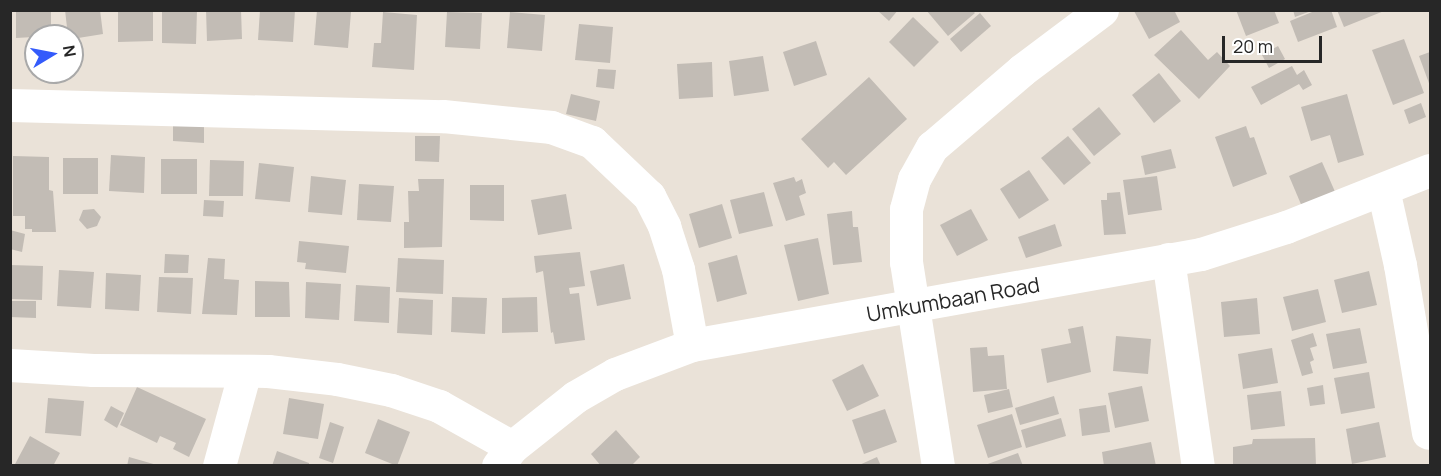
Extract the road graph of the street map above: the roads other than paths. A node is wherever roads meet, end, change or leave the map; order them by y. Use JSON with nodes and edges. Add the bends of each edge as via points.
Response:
{"nodes":[{"id":1,"x":1102,"y":10,"type":"edge"},
{"id":2,"x":10,"y":105,"type":"edge"},
{"id":3,"x":1431,"y":170,"type":"edge"},
{"id":4,"x":1383,"y":189,"type":"junction"},
{"id":5,"x":1168,"y":259,"type":"junction"},
{"id":6,"x":913,"y":307,"type":"junction"},
{"id":7,"x":692,"y":345,"type":"junction"},
{"id":8,"x":10,"y":365,"type":"edge"},
{"id":9,"x":245,"y":371,"type":"junction"},
{"id":10,"x":1428,"y":433,"type":"dead end"},
{"id":11,"x":505,"y":456,"type":"edge"},
{"id":12,"x":219,"y":465,"type":"edge"},
{"id":13,"x":938,"y":465,"type":"edge"},
{"id":14,"x":1198,"y":465,"type":"edge"}],
"edges":[{"from":1,"to":6,"type":"street","via":[[1022,69],[932,147],[914,179],[906,209],[906,262]]},
{"from":2,"to":7,"type":"street","via":[[443,117],[550,127],[571,134],[592,142],[650,196],[678,269]]},
{"from":3,"to":4,"type":"street","name":"Umkumbaan Road"},
{"from":4,"to":5,"type":"street","name":"Umkumbaan Road","via":[[1286,227],[1201,254]]},
{"from":4,"to":10,"type":"street"},
{"from":5,"to":6,"type":"street","name":"Umkumbaan Road"},
{"from":5,"to":14,"type":"street"},
{"from":6,"to":7,"type":"street","name":"Umkumbaan Road"},
{"from":6,"to":13,"type":"street"},
{"from":7,"to":11,"type":"street","name":"Umkumbaan Road","via":[[615,374],[574,398]]},
{"from":8,"to":9,"type":"street"},
{"from":9,"to":11,"type":"street","via":[[337,379],[391,390],[439,406]]},
{"from":9,"to":12,"type":"street"}]}
